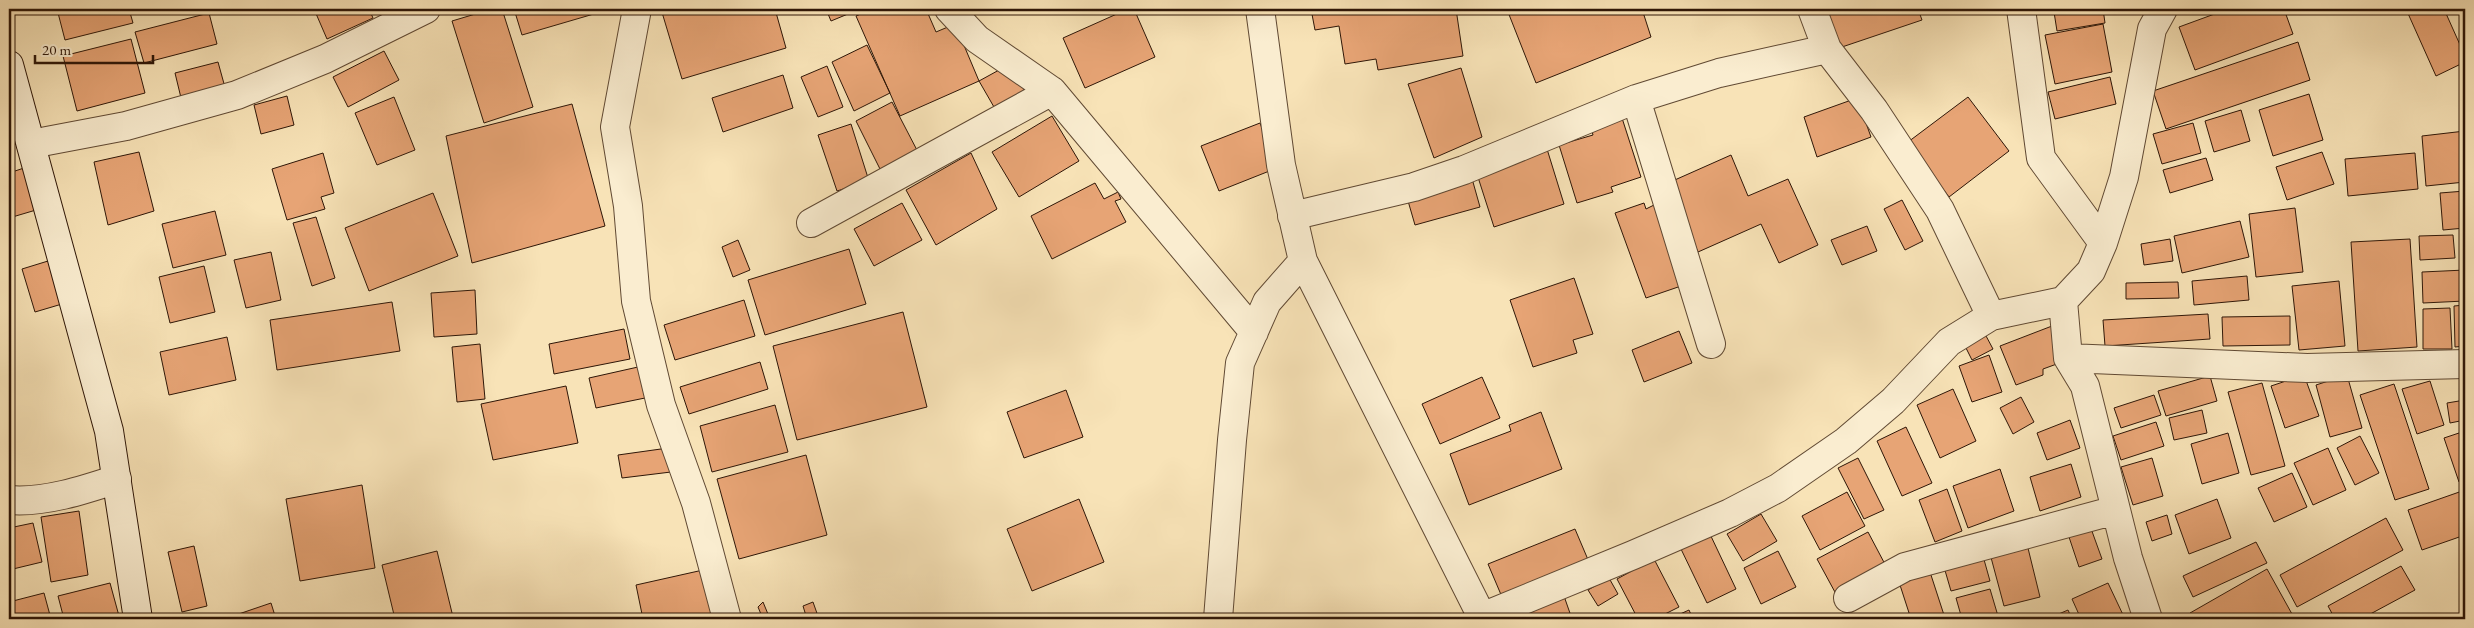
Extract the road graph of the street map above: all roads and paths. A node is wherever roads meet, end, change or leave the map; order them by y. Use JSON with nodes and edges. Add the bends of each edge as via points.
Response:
{"nodes":[{"id":1,"x":426,"y":9,"type":"edge"},
{"id":2,"x":636,"y":9,"type":"edge"},
{"id":3,"x":949,"y":9,"type":"edge"},
{"id":4,"x":1260,"y":9,"type":"edge"},
{"id":5,"x":1812,"y":9,"type":"edge"},
{"id":6,"x":2021,"y":9,"type":"edge"},
{"id":7,"x":2163,"y":9,"type":"edge"},
{"id":8,"x":1827,"y":49,"type":"junction"},
{"id":9,"x":9,"y":64,"type":"edge"},
{"id":10,"x":1052,"y":91,"type":"junction"},
{"id":11,"x":1636,"y":99,"type":"junction"},
{"id":12,"x":31,"y":144,"type":"junction"},
{"id":13,"x":1292,"y":216,"type":"junction"},
{"id":14,"x":811,"y":224,"type":"dead end"},
{"id":15,"x":2103,"y":243,"type":"junction"},
{"id":16,"x":1303,"y":261,"type":"junction"},
{"id":17,"x":2063,"y":301,"type":"junction"},
{"id":18,"x":1990,"y":316,"type":"junction"},
{"id":19,"x":1254,"y":332,"type":"junction"},
{"id":20,"x":1711,"y":344,"type":"dead end"},
{"id":21,"x":2068,"y":358,"type":"junction"},
{"id":22,"x":2465,"y":364,"type":"edge"},
{"id":23,"x":117,"y":479,"type":"junction"},
{"id":24,"x":9,"y":500,"type":"edge"},
{"id":25,"x":2116,"y":510,"type":"junction"},
{"id":26,"x":1848,"y":598,"type":"dead end"},
{"id":27,"x":1483,"y":618,"type":"edge"},
{"id":28,"x":138,"y":619,"type":"edge"},
{"id":29,"x":728,"y":619,"type":"edge"},
{"id":30,"x":1218,"y":619,"type":"edge"},
{"id":31,"x":2148,"y":619,"type":"edge"}],
"edges":[{"from":1,"to":12,"type":"street","via":[[325,60],[238,95],[126,126]]},
{"from":2,"to":29,"type":"street","via":[[615,127],[628,206],[636,301],[661,405],[696,503]]},
{"from":3,"to":10,"type":"street","via":[[977,39]]},
{"from":4,"to":13,"type":"street","via":[[1281,165]]},
{"from":5,"to":8,"type":"street"},
{"from":6,"to":15,"type":"street","via":[[2041,158]]},
{"from":7,"to":15,"type":"street","via":[[2152,29],[2124,177]]},
{"from":8,"to":11,"type":"street","via":[[1719,74]]},
{"from":8,"to":18,"type":"street","via":[[1874,110],[1940,210]]},
{"from":9,"to":12,"type":"street"},
{"from":10,"to":14,"type":"street"},
{"from":10,"to":19,"type":"street"},
{"from":11,"to":13,"type":"street","via":[[1464,170],[1414,187]]},
{"from":11,"to":20,"type":"street"},
{"from":12,"to":23,"type":"street","via":[[106,422]]},
{"from":13,"to":16,"type":"street"},
{"from":15,"to":17,"type":"street","via":[[2091,271]]},
{"from":16,"to":19,"type":"street","via":[[1267,302]]},
{"from":16,"to":27,"type":"street"},
{"from":17,"to":18,"type":"street"},
{"from":17,"to":21,"type":"street"},
{"from":18,"to":27,"type":"street","via":[[1950,342],[1893,401],[1846,441],[1778,488],[1660,544]]},
{"from":19,"to":30,"type":"street","via":[[1240,363]]},
{"from":21,"to":22,"type":"street","via":[[2307,368]]},
{"from":21,"to":25,"type":"street","via":[[2085,386]]},
{"from":23,"to":24,"type":"street","via":[[92,488],[21,501]]},
{"from":23,"to":28,"type":"street"},
{"from":25,"to":26,"type":"street","via":[[1905,567]]},
{"from":25,"to":31,"type":"street"}]}
